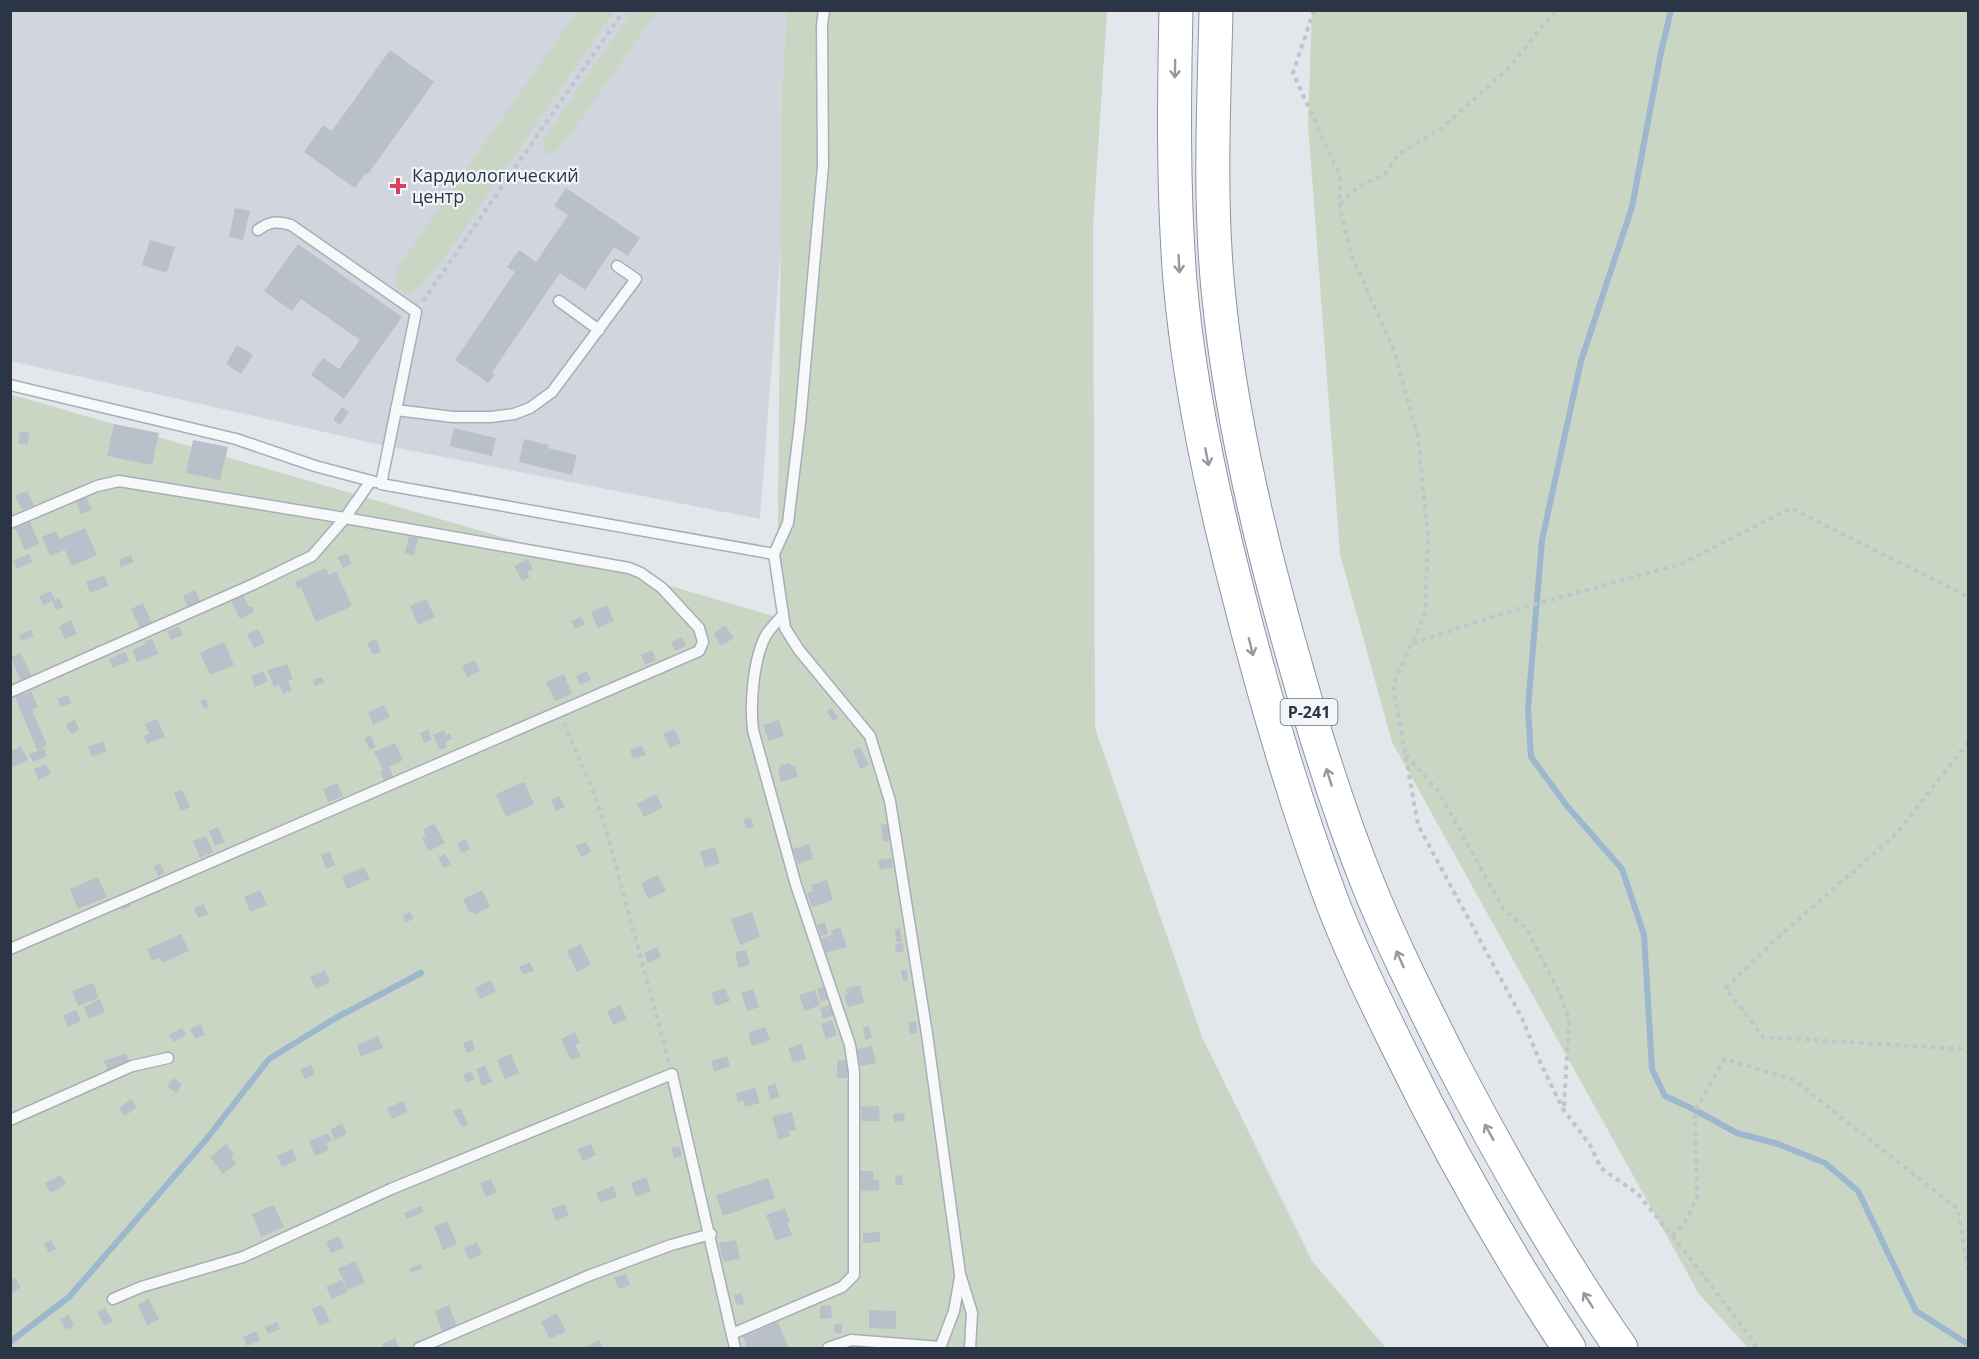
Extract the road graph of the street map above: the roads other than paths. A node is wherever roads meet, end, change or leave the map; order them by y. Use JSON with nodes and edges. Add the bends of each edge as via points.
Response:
{"nodes":[{"id":1,"x":824,"y":10,"type":"edge"},
{"id":2,"x":1176,"y":10,"type":"edge"},
{"id":3,"x":1216,"y":10,"type":"edge"},
{"id":4,"x":258,"y":230,"type":"dead end"},
{"id":5,"x":617,"y":266,"type":"dead end"},
{"id":6,"x":559,"y":301,"type":"dead end"},
{"id":7,"x":599,"y":330,"type":"junction"},
{"id":8,"x":10,"y":385,"type":"edge"},
{"id":9,"x":396,"y":410,"type":"junction"},
{"id":10,"x":376,"y":483,"type":"junction"},
{"id":11,"x":345,"y":518,"type":"junction"},
{"id":12,"x":10,"y":523,"type":"edge"},
{"id":13,"x":774,"y":554,"type":"junction"},
{"id":14,"x":783,"y":615,"type":"junction"},
{"id":15,"x":10,"y":692,"type":"edge"},
{"id":16,"x":10,"y":949,"type":"edge"},
{"id":17,"x":168,"y":1058,"type":"dead end"},
{"id":18,"x":10,"y":1120,"type":"edge"},
{"id":19,"x":711,"y":1234,"type":"junction"},
{"id":20,"x":960,"y":1274,"type":"junction"},
{"id":21,"x":113,"y":1299,"type":"dead end"},
{"id":22,"x":732,"y":1334,"type":"junction"},
{"id":23,"x":419,"y":1348,"type":"edge"},
{"id":24,"x":735,"y":1348,"type":"edge"},
{"id":25,"x":828,"y":1348,"type":"edge"},
{"id":26,"x":941,"y":1348,"type":"edge"},
{"id":27,"x":970,"y":1348,"type":"edge"},
{"id":28,"x":1569,"y":1348,"type":"edge"},
{"id":29,"x":1621,"y":1348,"type":"edge"}],
"edges":[{"from":1,"to":13,"type":"lane","via":[[824,166],[788,523]]},
{"from":2,"to":28,"type":"highway","number":"Р-241","one_way":true,"via":[[1173,137],[1182,292],[1193,388],[1215,504],[1253,655],[1330,897],[1362,975],[1460,1168]]},
{"from":29,"to":3,"type":"highway","number":"Р-241","one_way":true,"via":[[1542,1227],[1403,967],[1333,789],[1297,673],[1245,465],[1218,289],[1214,218]]},
{"from":4,"to":9,"type":"lane","via":[[278,221],[291,225],[416,312]]},
{"from":5,"to":7,"type":"lane","via":[[636,279]]},
{"from":6,"to":7,"type":"lane"},
{"from":7,"to":9,"type":"lane","via":[[552,392],[530,408],[491,417]]},
{"from":8,"to":10,"type":"lane","via":[[236,439]]},
{"from":9,"to":10,"type":"lane"},
{"from":10,"to":11,"type":"lane"},
{"from":10,"to":13,"type":"lane"},
{"from":11,"to":12,"type":"lane","via":[[119,481],[97,486]]},
{"from":11,"to":15,"type":"lane","via":[[312,556]]},
{"from":11,"to":16,"type":"lane","via":[[629,568],[662,588],[699,628],[703,642],[699,651]]},
{"from":13,"to":14,"type":"lane"},
{"from":14,"to":20,"type":"lane","via":[[785,628],[799,650],[870,736],[890,801]]},
{"from":14,"to":22,"type":"lane","via":[[766,636],[758,661],[751,712],[796,885],[850,1045],[854,1072],[854,1275],[842,1287]]},
{"from":17,"to":18,"type":"lane","via":[[132,1066]]},
{"from":19,"to":21,"type":"lane","via":[[672,1074],[391,1189],[243,1257]]},
{"from":19,"to":22,"type":"lane"},
{"from":19,"to":23,"type":"lane","via":[[588,1276]]},
{"from":20,"to":26,"type":"lane","via":[[954,1311]]},
{"from":20,"to":27,"type":"lane","via":[[972,1313]]},
{"from":22,"to":24,"type":"lane"},
{"from":25,"to":26,"type":"lane","via":[[851,1340]]}]}
